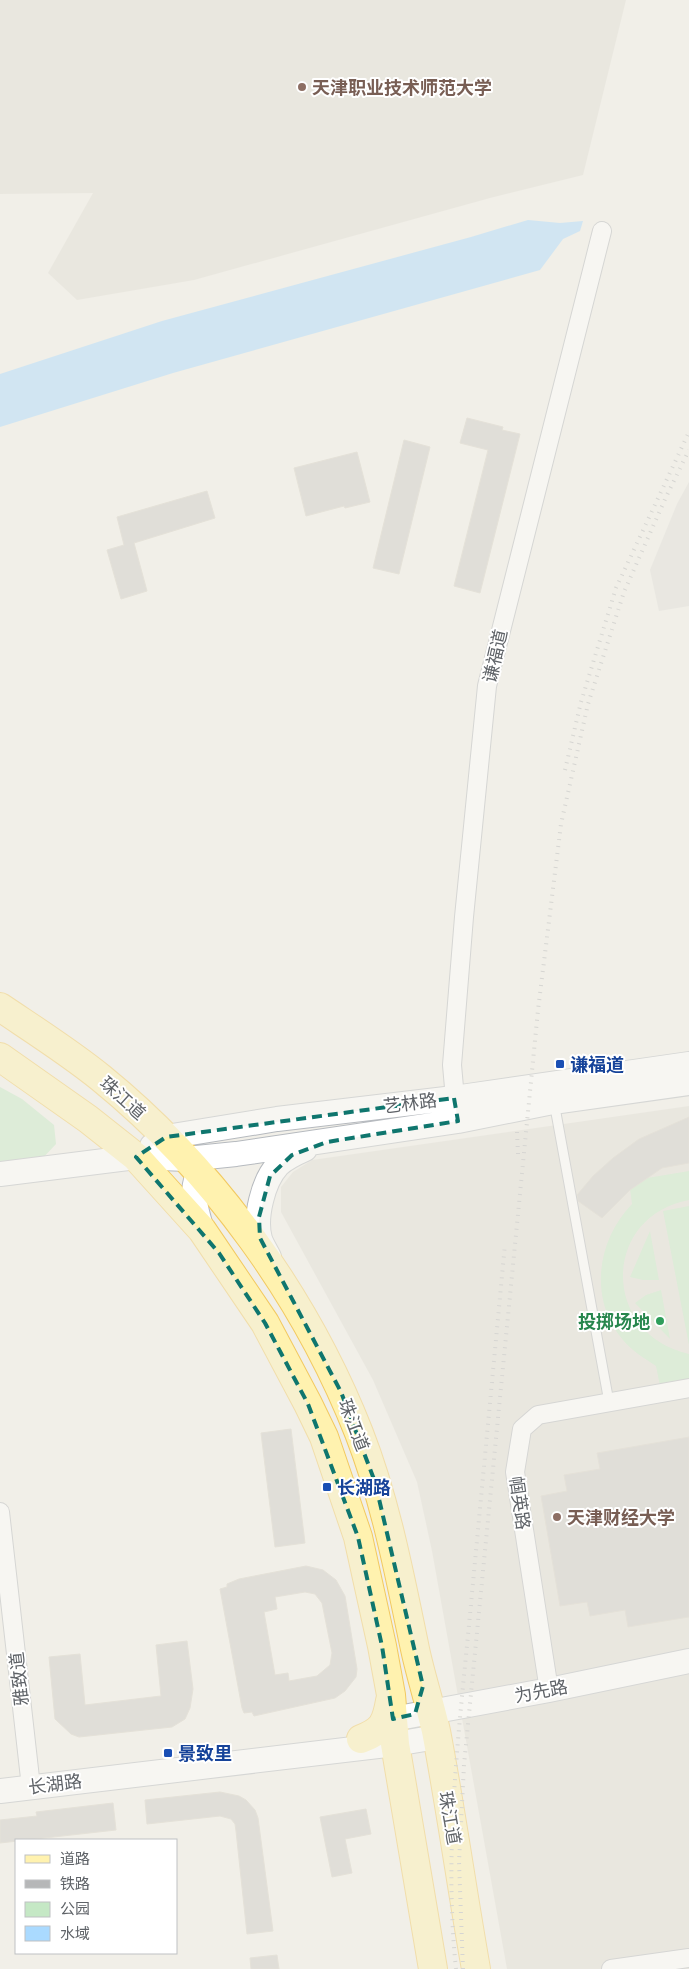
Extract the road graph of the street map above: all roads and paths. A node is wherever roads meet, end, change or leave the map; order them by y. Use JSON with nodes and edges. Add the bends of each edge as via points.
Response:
{"nodes":[{"id":1,"x":602,"y":231,"type":"dead end"},
{"id":2,"x":0,"y":1007,"type":"edge"},
{"id":3,"x":0,"y":1057,"type":"edge"},
{"id":4,"x":689,"y":1064,"type":"edge"},
{"id":5,"x":689,"y":1083,"type":"edge"},
{"id":6,"x":554,"y":1102,"type":"junction"},
{"id":7,"x":456,"y":1110,"type":"junction"},
{"id":8,"x":277,"y":1119,"type":"junction"},
{"id":9,"x":166,"y":1137,"type":"junction"},
{"id":10,"x":327,"y":1142,"type":"junction"},
{"id":11,"x":136,"y":1157,"type":"junction"},
{"id":12,"x":197,"y":1163,"type":"junction"},
{"id":13,"x":0,"y":1174,"type":"edge"},
{"id":14,"x":202,"y":1230,"type":"junction"},
{"id":15,"x":276,"y":1272,"type":"junction"},
{"id":16,"x":689,"y":1388,"type":"edge"},
{"id":17,"x":609,"y":1402,"type":"junction"},
{"id":18,"x":0,"y":1512,"type":"edge"},
{"id":19,"x":689,"y":1661,"type":"edge"},
{"id":20,"x":549,"y":1690,"type":"junction"},
{"id":21,"x":411,"y":1723,"type":"junction"},
{"id":22,"x":362,"y":1743,"type":"junction"},
{"id":23,"x":0,"y":1783,"type":"edge"},
{"id":24,"x":30,"y":1783,"type":"junction"},
{"id":25,"x":0,"y":1791,"type":"edge"},
{"id":26,"x":689,"y":1958,"type":"edge"},
{"id":27,"x":433,"y":1969,"type":"edge"},
{"id":28,"x":476,"y":1969,"type":"edge"},
{"id":29,"x":611,"y":1969,"type":"edge"}],
"edges":[{"from":1,"to":7,"type":"street","name":"谦福道","via":[[488,686],[452,1065]]},
{"from":2,"to":9,"type":"main road","name":"珠江道","via":[[57,1044],[102,1079]]},
{"from":3,"to":11,"type":"main road","name":"珠江道"},
{"from":4,"to":7,"type":"street","name":"艺林路"},
{"from":5,"to":6,"type":"street","name":"艺林路"},
{"from":6,"to":7,"type":"street","name":"艺林路"},
{"from":6,"to":17,"type":"lane"},
{"from":7,"to":8,"type":"street","name":"艺林路"},
{"from":7,"to":10,"type":"street","name":"艺林路"},
{"from":8,"to":9,"type":"street","name":"艺林路"},
{"from":8,"to":12,"type":"street","via":[[228,1137],[214,1145]]},
{"from":9,"to":11,"type":"street","name":"艺林路"},
{"from":9,"to":12,"type":"main road","name":"珠江道"},
{"from":10,"to":12,"type":"street","name":"艺林路"},
{"from":10,"to":15,"type":"street","via":[[292,1155],[270,1176],[259,1217],[260,1238]]},
{"from":11,"to":12,"type":"street","name":"艺林路"},
{"from":11,"to":13,"type":"street","name":"艺林路"},
{"from":11,"to":14,"type":"main road","name":"珠江道"},
{"from":12,"to":14,"type":"street","via":[[194,1194]]},
{"from":12,"to":15,"type":"main road","name":"珠江道"},
{"from":14,"to":21,"type":"main road","name":"珠江道","via":[[265,1323],[324,1437],[358,1537],[382,1646]]},
{"from":15,"to":21,"type":"main road","name":"珠江道","via":[[326,1359],[359,1434],[375,1482],[398,1564],[423,1686]]},
{"from":16,"to":17,"type":"street","name":"帼英路"},
{"from":17,"to":20,"type":"street","name":"帼英路","via":[[538,1415],[522,1429],[514,1472]]},
{"from":18,"to":24,"type":"street","name":"雅致道"},
{"from":19,"to":20,"type":"street","name":"为先路"},
{"from":20,"to":21,"type":"street","name":"为先路"},
{"from":21,"to":22,"type":"street","name":"长湖路"},
{"from":21,"to":22,"type":"main road","via":[[388,1713],[381,1728]]},
{"from":21,"to":27,"type":"main road","name":"珠江道"},
{"from":21,"to":28,"type":"main road","name":"珠江道"},
{"from":22,"to":24,"type":"street","name":"长湖路"},
{"from":23,"to":24,"type":"street","name":"长湖路"},
{"from":24,"to":25,"type":"street","name":"长湖路"},
{"from":26,"to":29,"type":"street"}]}
